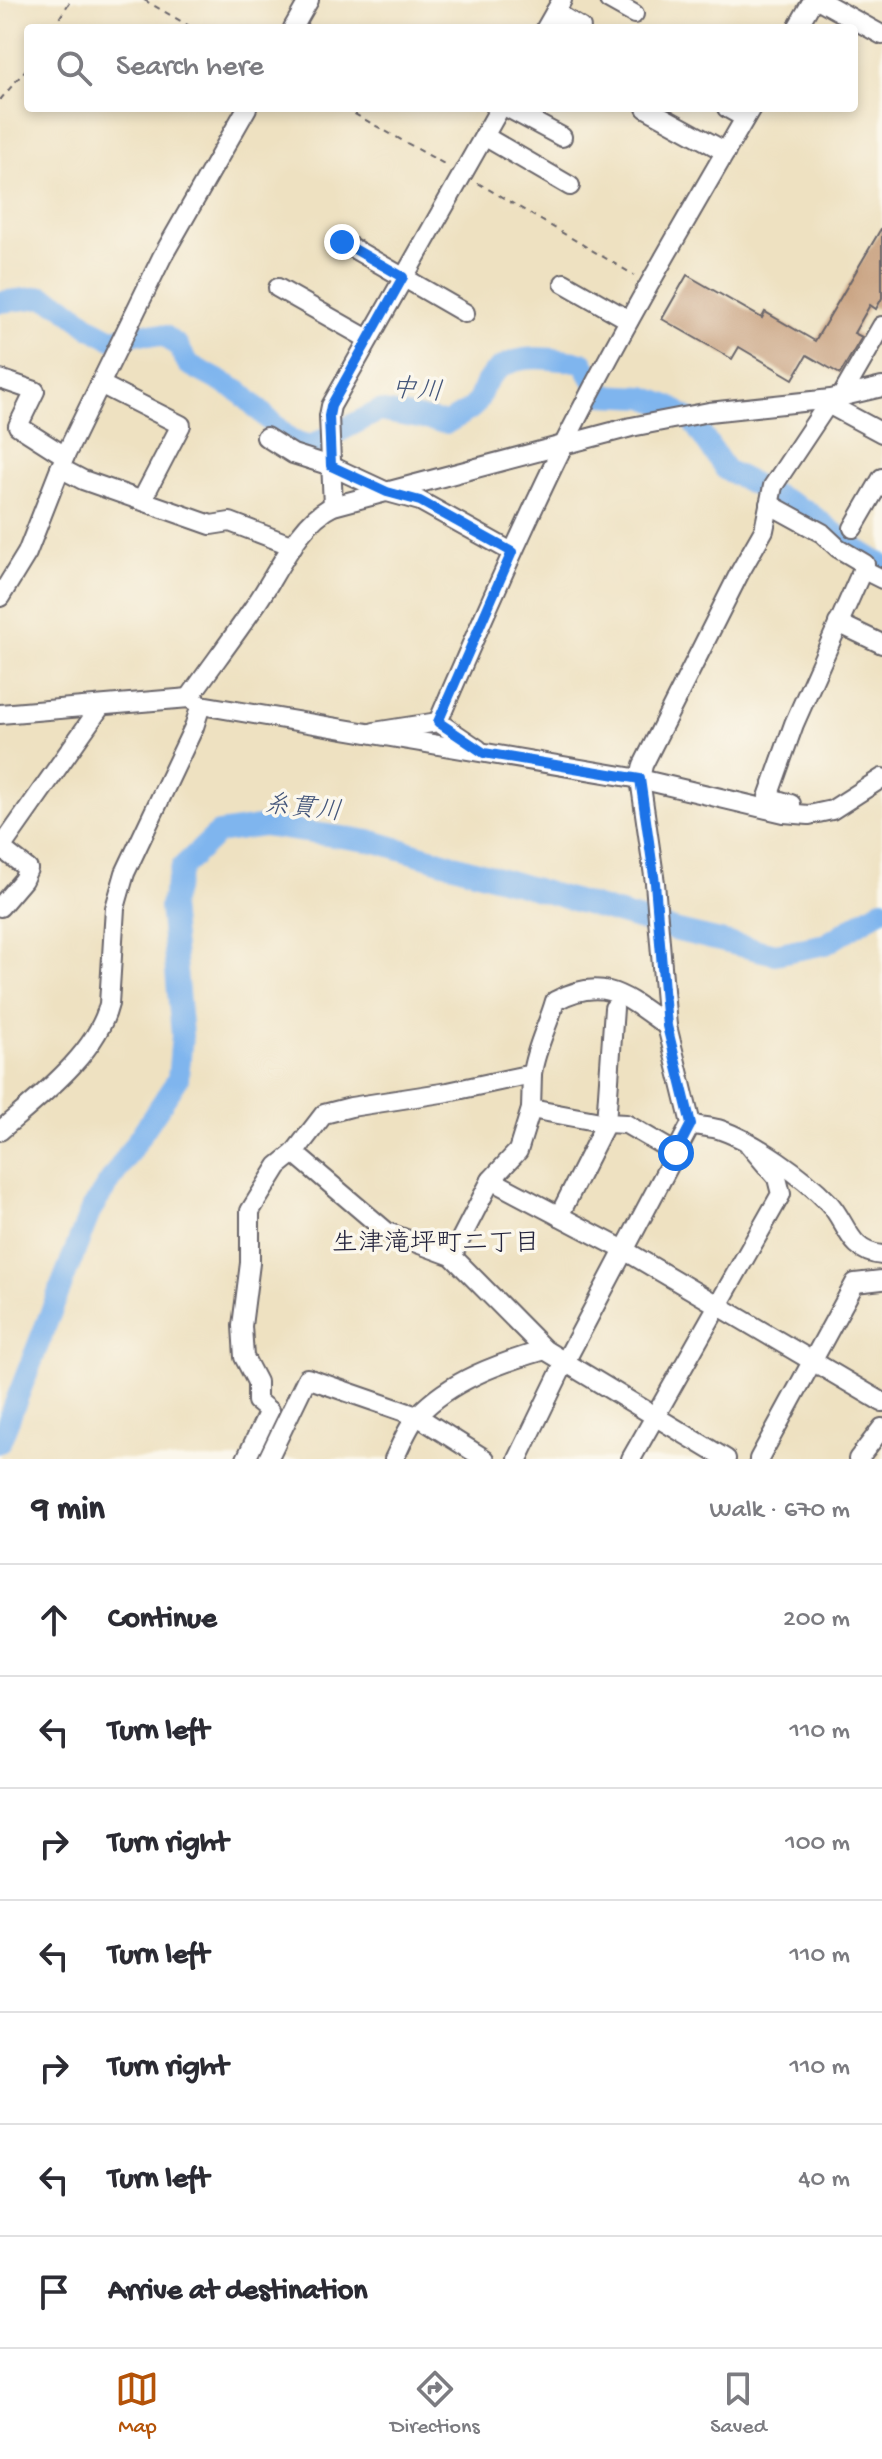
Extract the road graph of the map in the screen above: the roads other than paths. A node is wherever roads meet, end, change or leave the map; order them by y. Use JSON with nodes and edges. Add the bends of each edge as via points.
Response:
{"nodes":[{"id":1,"x":309,"y":0,"type":"edge"},
{"id":2,"x":609,"y":0,"type":"edge"},
{"id":3,"x":816,"y":0,"type":"edge"},
{"id":4,"x":554,"y":13,"type":"edge"},
{"id":5,"x":634,"y":14,"type":"dead end"},
{"id":6,"x":295,"y":24,"type":"edge"},
{"id":7,"x":574,"y":24,"type":"edge"},
{"id":8,"x":800,"y":24,"type":"edge"},
{"id":9,"x":882,"y":35,"type":"edge"},
{"id":10,"x":245,"y":112,"type":"edge"},
{"id":11,"x":498,"y":112,"type":"edge"},
{"id":12,"x":515,"y":112,"type":"edge"},
{"id":13,"x":653,"y":112,"type":"edge"},
{"id":14,"x":748,"y":113,"type":"edge"},
{"id":15,"x":484,"y":136,"type":"junction"},
{"id":16,"x":562,"y":137,"type":"dead end"},
{"id":17,"x":726,"y":152,"type":"junction"},
{"id":18,"x":570,"y":186,"type":"dead end"},
{"id":19,"x":342,"y":242,"type":"dead end"},
{"id":20,"x":403,"y":277,"type":"junction"},
{"id":21,"x":564,"y":283,"type":"dead end"},
{"id":22,"x":278,"y":288,"type":"dead end"},
{"id":23,"x":465,"y":313,"type":"dead end"},
{"id":24,"x":629,"y":320,"type":"junction"},
{"id":25,"x":882,"y":326,"type":"edge"},
{"id":26,"x":368,"y":339,"type":"junction"},
{"id":27,"x":0,"y":379,"type":"edge"},
{"id":28,"x":100,"y":384,"type":"junction"},
{"id":29,"x":882,"y":387,"type":"edge"},
{"id":30,"x":833,"y":400,"type":"junction"},
{"id":31,"x":882,"y":433,"type":"edge"},
{"id":32,"x":266,"y":437,"type":"dead end"},
{"id":33,"x":564,"y":444,"type":"junction"},
{"id":34,"x":62,"y":462,"type":"junction"},
{"id":35,"x":331,"y":466,"type":"junction"},
{"id":36,"x":882,"y":478,"type":"edge"},
{"id":37,"x":387,"y":492,"type":"junction"},
{"id":38,"x":771,"y":498,"type":"junction"},
{"id":39,"x":142,"y":500,"type":"junction"},
{"id":40,"x":333,"y":506,"type":"junction"},
{"id":41,"x":853,"y":528,"type":"dead end"},
{"id":42,"x":293,"y":546,"type":"junction"},
{"id":43,"x":512,"y":552,"type":"junction"},
{"id":44,"x":862,"y":569,"type":"junction"},
{"id":45,"x":882,"y":579,"type":"edge"},
{"id":46,"x":0,"y":597,"type":"edge"},
{"id":47,"x":838,"y":623,"type":"junction"},
{"id":48,"x":882,"y":644,"type":"edge"},
{"id":49,"x":195,"y":702,"type":"junction"},
{"id":50,"x":101,"y":706,"type":"junction"},
{"id":51,"x":0,"y":714,"type":"edge"},
{"id":52,"x":438,"y":722,"type":"junction"},
{"id":53,"x":364,"y":734,"type":"junction"},
{"id":54,"x":484,"y":753,"type":"junction"},
{"id":55,"x":882,"y":778,"type":"edge"},
{"id":56,"x":640,"y":779,"type":"junction"},
{"id":57,"x":797,"y":814,"type":"junction"},
{"id":58,"x":1,"y":848,"type":"edge"},
{"id":59,"x":0,"y":907,"type":"edge"},
{"id":60,"x":614,"y":1008,"type":"dead end"},
{"id":61,"x":667,"y":1026,"type":"junction"},
{"id":62,"x":532,"y":1074,"type":"junction"},
{"id":63,"x":531,"y":1109,"type":"junction"},
{"id":64,"x":606,"y":1123,"type":"junction"},
{"id":65,"x":691,"y":1124,"type":"junction"},
{"id":66,"x":0,"y":1131,"type":"edge"},
{"id":67,"x":749,"y":1145,"type":"junction"},
{"id":68,"x":294,"y":1153,"type":"junction"},
{"id":69,"x":676,"y":1153,"type":"junction"},
{"id":70,"x":491,"y":1180,"type":"junction"},
{"id":71,"x":559,"y":1216,"type":"junction"},
{"id":72,"x":624,"y":1250,"type":"junction"},
{"id":73,"x":882,"y":1255,"type":"edge"},
{"id":74,"x":452,"y":1256,"type":"junction"},
{"id":75,"x":882,"y":1280,"type":"edge"},
{"id":76,"x":718,"y":1304,"type":"junction"},
{"id":77,"x":545,"y":1350,"type":"junction"},
{"id":78,"x":565,"y":1362,"type":"junction"},
{"id":79,"x":812,"y":1362,"type":"junction"},
{"id":80,"x":882,"y":1402,"type":"edge"},
{"id":81,"x":269,"y":1411,"type":"junction"},
{"id":82,"x":655,"y":1415,"type":"junction"},
{"id":83,"x":417,"y":1416,"type":"junction"},
{"id":84,"x":882,"y":1428,"type":"edge"},
{"id":85,"x":246,"y":1459,"type":"edge"},
{"id":86,"x":268,"y":1459,"type":"edge"},
{"id":87,"x":394,"y":1459,"type":"edge"},
{"id":88,"x":485,"y":1459,"type":"edge"},
{"id":89,"x":518,"y":1459,"type":"edge"},
{"id":90,"x":631,"y":1459,"type":"edge"},
{"id":91,"x":726,"y":1459,"type":"edge"},
{"id":92,"x":759,"y":1459,"type":"edge"},
{"id":93,"x":858,"y":1459,"type":"edge"}],
"edges":[{"from":1,"to":6,"type":"street"},
{"from":2,"to":5,"type":"street"},
{"from":3,"to":8,"type":"street"},
{"from":3,"to":9,"type":"street"},
{"from":4,"to":7,"type":"street"},
{"from":10,"to":28,"type":"street","via":[[162,257]]},
{"from":11,"to":15,"type":"street"},
{"from":12,"to":16,"type":"street"},
{"from":13,"to":17,"type":"street"},
{"from":14,"to":17,"type":"street"},
{"from":15,"to":18,"type":"street"},
{"from":15,"to":20,"type":"street"},
{"from":17,"to":24,"type":"street"},
{"from":19,"to":20,"type":"street"},
{"from":20,"to":23,"type":"street"},
{"from":20,"to":26,"type":"street"},
{"from":21,"to":24,"type":"street"},
{"from":22,"to":26,"type":"street"},
{"from":24,"to":33,"type":"street"},
{"from":25,"to":30,"type":"street"},
{"from":26,"to":35,"type":"street","via":[[331,406]]},
{"from":27,"to":34,"type":"street","via":[[35,391],[18,426]]},
{"from":28,"to":34,"type":"street"},
{"from":28,"to":39,"type":"street","via":[[181,425]]},
{"from":29,"to":30,"type":"street"},
{"from":30,"to":31,"type":"street"},
{"from":30,"to":33,"type":"street","via":[[709,412]]},
{"from":30,"to":38,"type":"street"},
{"from":32,"to":35,"type":"street","via":[[293,454]]},
{"from":33,"to":37,"type":"street"},
{"from":33,"to":43,"type":"street"},
{"from":34,"to":39,"type":"street","via":[[83,480]]},
{"from":34,"to":46,"type":"street","via":[[27,553]]},
{"from":35,"to":37,"type":"street"},
{"from":35,"to":40,"type":"street"},
{"from":36,"to":41,"type":"street"},
{"from":37,"to":40,"type":"street"},
{"from":37,"to":43,"type":"street","via":[[420,501]]},
{"from":38,"to":44,"type":"street","via":[[865,564]]},
{"from":38,"to":56,"type":"street","via":[[764,530]]},
{"from":39,"to":42,"type":"street","via":[[211,525],[230,522]]},
{"from":40,"to":42,"type":"street","via":[[322,511]]},
{"from":42,"to":49,"type":"street"},
{"from":43,"to":52,"type":"street"},
{"from":44,"to":45,"type":"street"},
{"from":44,"to":47,"type":"street"},
{"from":47,"to":48,"type":"street"},
{"from":47,"to":57,"type":"street","via":[[768,797],[798,807]]},
{"from":49,"to":50,"type":"street"},
{"from":49,"to":53,"type":"street"},
{"from":49,"to":66,"type":"street","via":[[194,727],[115,908],[105,1019],[78,1057]]},
{"from":50,"to":51,"type":"street"},
{"from":50,"to":58,"type":"street"},
{"from":52,"to":53,"type":"street"},
{"from":52,"to":54,"type":"street"},
{"from":53,"to":54,"type":"street"},
{"from":54,"to":56,"type":"street"},
{"from":55,"to":57,"type":"street","via":[[832,810]]},
{"from":56,"to":57,"type":"street"},
{"from":56,"to":61,"type":"street"},
{"from":58,"to":59,"type":"street","via":[[28,869]]},
{"from":60,"to":64,"type":"street"},
{"from":61,"to":62,"type":"street","via":[[611,990],[568,994],[555,1001],[534,1054]]},
{"from":61,"to":65,"type":"street"},
{"from":62,"to":63,"type":"street"},
{"from":62,"to":68,"type":"street","via":[[324,1114]]},
{"from":63,"to":64,"type":"street"},
{"from":63,"to":70,"type":"street","via":[[518,1151]]},
{"from":64,"to":69,"type":"street","via":[[626,1124]]},
{"from":64,"to":71,"type":"street"},
{"from":65,"to":67,"type":"street","via":[[719,1129]]},
{"from":65,"to":69,"type":"street"},
{"from":67,"to":73,"type":"street","via":[[828,1202],[861,1250]]},
{"from":67,"to":76,"type":"street","via":[[777,1178],[781,1194]]},
{"from":68,"to":74,"type":"street","via":[[387,1232]]},
{"from":68,"to":81,"type":"street","via":[[278,1166],[250,1211],[244,1357],[257,1382],[257,1401]]},
{"from":69,"to":72,"type":"street"},
{"from":70,"to":71,"type":"street"},
{"from":70,"to":74,"type":"street"},
{"from":71,"to":72,"type":"street"},
{"from":72,"to":76,"type":"street"},
{"from":72,"to":78,"type":"street"},
{"from":74,"to":77,"type":"street"},
{"from":75,"to":79,"type":"street","via":[[855,1283]]},
{"from":76,"to":79,"type":"street"},
{"from":76,"to":82,"type":"street"},
{"from":77,"to":78,"type":"street"},
{"from":77,"to":83,"type":"street","via":[[493,1365]]},
{"from":78,"to":82,"type":"street"},
{"from":78,"to":89,"type":"street"},
{"from":79,"to":80,"type":"street"},
{"from":79,"to":92,"type":"street"},
{"from":81,"to":85,"type":"street"},
{"from":81,"to":86,"type":"street"},
{"from":82,"to":90,"type":"street"},
{"from":82,"to":91,"type":"street"},
{"from":83,"to":86,"type":"street","via":[[307,1378]]},
{"from":83,"to":87,"type":"street"},
{"from":83,"to":88,"type":"street"},
{"from":84,"to":93,"type":"street"}]}
